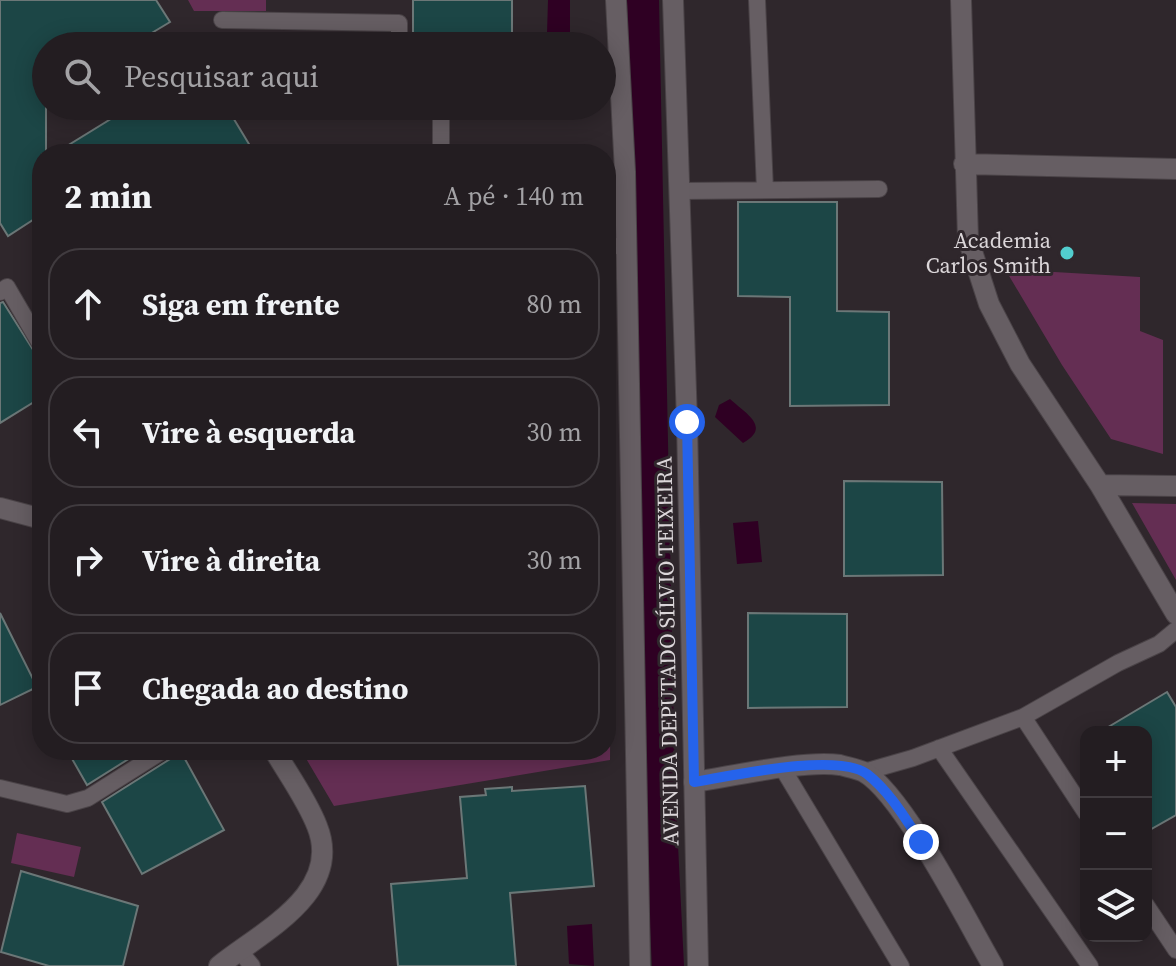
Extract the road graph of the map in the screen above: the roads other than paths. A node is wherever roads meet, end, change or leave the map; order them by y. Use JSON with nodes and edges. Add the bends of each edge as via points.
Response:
{"nodes":[{"id":1,"x":616,"y":0,"type":"edge"},
{"id":2,"x":673,"y":0,"type":"edge"},
{"id":3,"x":757,"y":0,"type":"edge"},
{"id":4,"x":961,"y":0,"type":"edge"},
{"id":5,"x":222,"y":20,"type":"dead end"},
{"id":6,"x":399,"y":32,"type":"edge"},
{"id":7,"x":441,"y":120,"type":"edge"},
{"id":8,"x":441,"y":144,"type":"edge"},
{"id":9,"x":964,"y":164,"type":"junction"},
{"id":10,"x":1176,"y":169,"type":"edge"},
{"id":11,"x":879,"y":189,"type":"dead end"},
{"id":12,"x":765,"y":190,"type":"junction"},
{"id":13,"x":679,"y":191,"type":"junction"},
{"id":14,"x":616,"y":246,"type":"edge"},
{"id":15,"x":0,"y":292,"type":"edge"},
{"id":16,"x":32,"y":330,"type":"edge"},
{"id":17,"x":1100,"y":485,"type":"junction"},
{"id":18,"x":1176,"y":486,"type":"edge"},
{"id":19,"x":0,"y":508,"type":"edge"},
{"id":20,"x":32,"y":516,"type":"edge"},
{"id":21,"x":1176,"y":614,"type":"edge"},
{"id":22,"x":1176,"y":630,"type":"edge"},
{"id":23,"x":1023,"y":717,"type":"junction"},
{"id":24,"x":939,"y":748,"type":"junction"},
{"id":25,"x":148,"y":760,"type":"edge"},
{"id":26,"x":280,"y":760,"type":"edge"},
{"id":27,"x":783,"y":769,"type":"junction"},
{"id":28,"x":864,"y":772,"type":"junction"},
{"id":29,"x":694,"y":782,"type":"junction"},
{"id":30,"x":0,"y":788,"type":"edge"},
{"id":31,"x":1080,"y":804,"type":"edge"},
{"id":32,"x":1152,"y":914,"type":"edge"},
{"id":33,"x":1176,"y":950,"type":"edge"},
{"id":34,"x":245,"y":958,"type":"edge"},
{"id":35,"x":219,"y":966,"type":"edge"},
{"id":36,"x":640,"y":966,"type":"edge"},
{"id":37,"x":698,"y":966,"type":"edge"},
{"id":38,"x":901,"y":966,"type":"edge"},
{"id":39,"x":993,"y":966,"type":"edge"},
{"id":40,"x":1090,"y":966,"type":"edge"}],
"edges":[{"from":1,"to":14,"type":"main road","name":"AVENIDA DEPUTADO SÍLVIO TEIXEIRA"},
{"from":2,"to":13,"type":"main road","name":"AVENIDA DEPUTADO SÍLVIO TEIXEIRA"},
{"from":3,"to":12,"type":"lane"},
{"from":4,"to":9,"type":"main road"},
{"from":5,"to":6,"type":"lane","via":[[399,23]]},
{"from":7,"to":8,"type":"lane"},
{"from":9,"to":10,"type":"main road"},
{"from":9,"to":17,"type":"main road","via":[[968,239],[989,304],[1020,364]]},
{"from":11,"to":12,"type":"lane"},
{"from":12,"to":13,"type":"lane"},
{"from":13,"to":29,"type":"main road","name":"AVENIDA DEPUTADO SÍLVIO TEIXEIRA"},
{"from":14,"to":36,"type":"main road","name":"AVENIDA DEPUTADO SÍLVIO TEIXEIRA"},
{"from":15,"to":16,"type":"lane","via":[[7,287]]},
{"from":17,"to":18,"type":"main road"},
{"from":17,"to":21,"type":"main road"},
{"from":19,"to":20,"type":"main road"},
{"from":22,"to":23,"type":"lane"},
{"from":23,"to":24,"type":"lane"},
{"from":23,"to":31,"type":"lane"},
{"from":24,"to":28,"type":"lane"},
{"from":24,"to":40,"type":"lane"},
{"from":25,"to":30,"type":"lane","via":[[88,798],[67,804]]},
{"from":26,"to":34,"type":"main road","via":[[318,827],[323,858],[309,892]]},
{"from":27,"to":28,"type":"main road","via":[[840,765]]},
{"from":27,"to":29,"type":"main road"},
{"from":27,"to":38,"type":"lane"},
{"from":28,"to":39,"type":"main road","via":[[888,794],[921,842]]},
{"from":29,"to":37,"type":"main road","name":"AVENIDA DEPUTADO SÍLVIO TEIXEIRA"},
{"from":32,"to":33,"type":"lane"},
{"from":34,"to":35,"type":"main road"}]}
